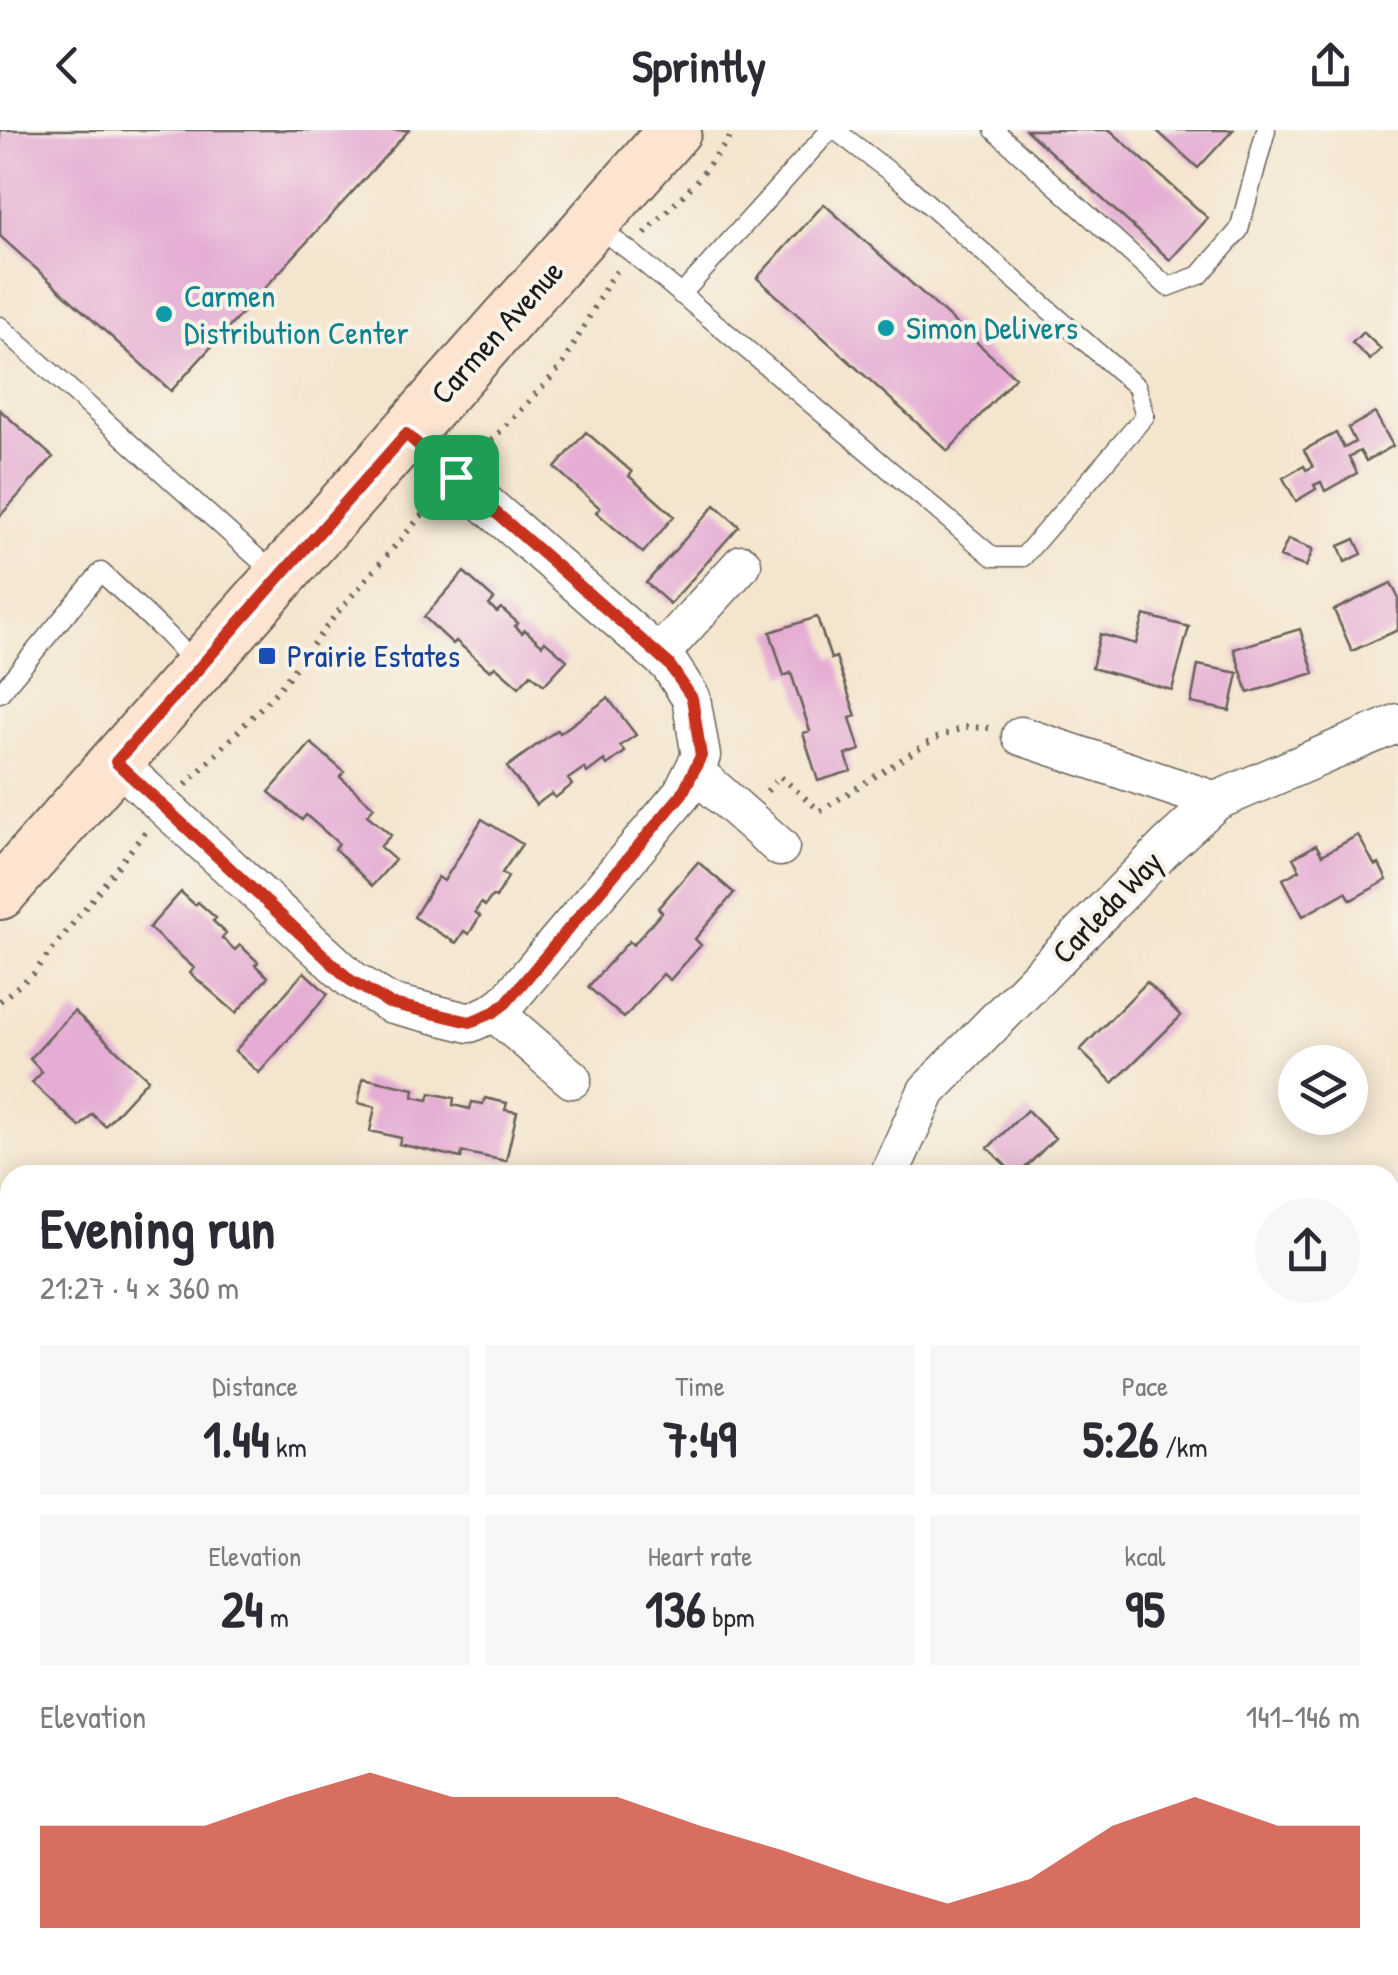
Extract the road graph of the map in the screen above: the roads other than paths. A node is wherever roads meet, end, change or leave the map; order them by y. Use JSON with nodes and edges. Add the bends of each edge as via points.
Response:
{"nodes":[{"id":1,"x":675,"y":130,"type":"edge"},
{"id":2,"x":833,"y":130,"type":"edge"},
{"id":3,"x":994,"y":130,"type":"edge"},
{"id":4,"x":1266,"y":130,"type":"edge"},
{"id":5,"x":612,"y":238,"type":"junction"},
{"id":6,"x":681,"y":294,"type":"junction"},
{"id":7,"x":0,"y":326,"type":"edge"},
{"id":8,"x":406,"y":434,"type":"junction"},
{"id":9,"x":742,"y":564,"type":"dead end"},
{"id":10,"x":279,"y":578,"type":"junction"},
{"id":11,"x":659,"y":655,"type":"junction"},
{"id":12,"x":198,"y":668,"type":"junction"},
{"id":13,"x":0,"y":694,"type":"edge"},
{"id":14,"x":1398,"y":723,"type":"edge"},
{"id":15,"x":1020,"y":736,"type":"road end"},
{"id":16,"x":116,"y":762,"type":"junction"},
{"id":17,"x":694,"y":771,"type":"junction"},
{"id":18,"x":1216,"y":801,"type":"junction"},
{"id":19,"x":780,"y":846,"type":"dead end"},
{"id":20,"x":6,"y":875,"type":"edge"},
{"id":21,"x":494,"y":1012,"type":"junction"},
{"id":22,"x":572,"y":1079,"type":"dead end"},
{"id":23,"x":893,"y":1165,"type":"edge"}],
"edges":[{"from":1,"to":5,"type":"street","name":"Carmen Avenue"},
{"from":2,"to":6,"type":"lane"},
{"from":2,"to":6,"type":"lane","via":[[1136,386],[1145,416],[1024,558],[992,557]]},
{"from":3,"to":4,"type":"lane","via":[[1168,288],[1200,274],[1240,230]]},
{"from":5,"to":6,"type":"lane"},
{"from":5,"to":8,"type":"street","name":"Carmen Avenue"},
{"from":7,"to":10,"type":"lane"},
{"from":8,"to":10,"type":"street","name":"Carmen Avenue"},
{"from":8,"to":11,"type":"street"},
{"from":9,"to":11,"type":"street"},
{"from":10,"to":12,"type":"street","name":"Carmen Avenue"},
{"from":11,"to":17,"type":"street","via":[[692,698],[701,756]]},
{"from":12,"to":13,"type":"lane","via":[[101,572]]},
{"from":12,"to":16,"type":"street","name":"Carmen Avenue"},
{"from":14,"to":18,"type":"street","name":"Carleda Way"},
{"from":15,"to":18,"type":"street"},
{"from":16,"to":20,"type":"street","name":"Carmen Avenue"},
{"from":16,"to":21,"type":"street","via":[[350,980],[389,1003],[470,1022]]},
{"from":17,"to":19,"type":"street"},
{"from":17,"to":21,"type":"street","via":[[682,794]]},
{"from":18,"to":23,"type":"street","name":"Carleda Way","via":[[927,1091]]},
{"from":21,"to":22,"type":"street"}]}
